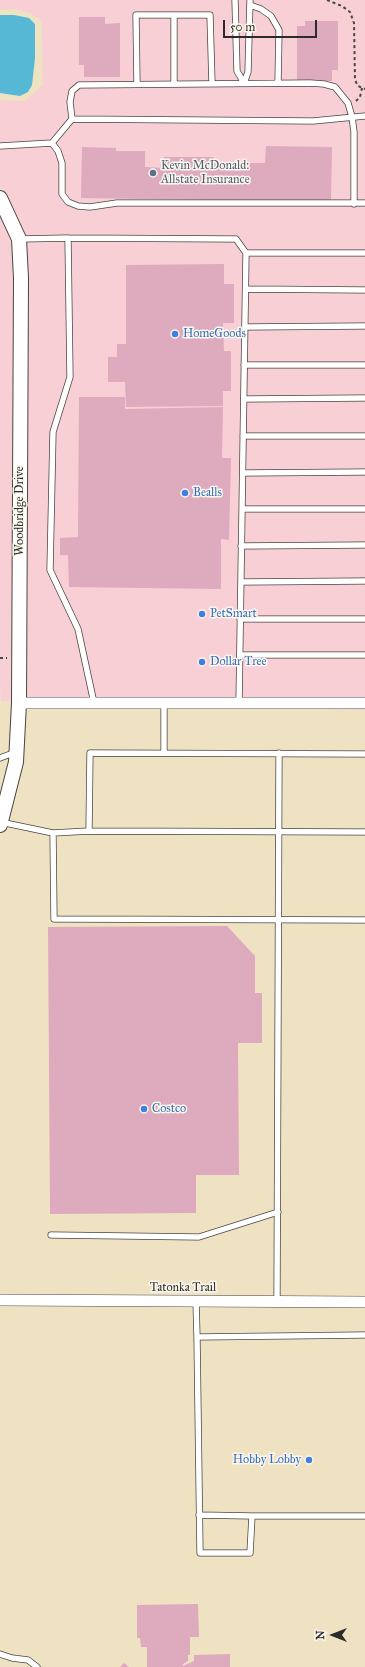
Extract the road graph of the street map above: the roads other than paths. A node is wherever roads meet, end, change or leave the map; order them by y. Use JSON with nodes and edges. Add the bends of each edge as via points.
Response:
{"nodes":[{"id":1,"x":235,"y":0,"type":"edge"},
{"id":2,"x":250,"y":2,"type":"edge"},
{"id":3,"x":174,"y":15,"type":"junction"},
{"id":4,"x":244,"y":83,"type":"junction"},
{"id":5,"x":278,"y":83,"type":"junction"},
{"id":6,"x":137,"y":84,"type":"junction"},
{"id":7,"x":174,"y":84,"type":"junction"},
{"id":8,"x":212,"y":84,"type":"junction"},
{"id":9,"x":365,"y":116,"type":"edge"},
{"id":10,"x":352,"y":118,"type":"junction"},
{"id":11,"x":72,"y":119,"type":"junction"},
{"id":12,"x":52,"y":143,"type":"junction"},
{"id":13,"x":0,"y":146,"type":"edge"},
{"id":14,"x":0,"y":198,"type":"edge"},
{"id":15,"x":365,"y":203,"type":"edge"},
{"id":16,"x":354,"y":204,"type":"junction"},
{"id":17,"x":68,"y":238,"type":"junction"},
{"id":18,"x":19,"y":239,"type":"junction"},
{"id":19,"x":246,"y":253,"type":"junction"},
{"id":20,"x":365,"y":253,"type":"edge"},
{"id":21,"x":246,"y":289,"type":"junction"},
{"id":22,"x":365,"y":290,"type":"edge"},
{"id":23,"x":365,"y":326,"type":"edge"},
{"id":24,"x":245,"y":327,"type":"junction"},
{"id":25,"x":365,"y":364,"type":"edge"},
{"id":26,"x":244,"y":365,"type":"junction"},
{"id":27,"x":365,"y":398,"type":"edge"},
{"id":28,"x":244,"y":399,"type":"junction"},
{"id":29,"x":243,"y":436,"type":"junction"},
{"id":30,"x":365,"y":436,"type":"edge"},
{"id":31,"x":365,"y":472,"type":"edge"},
{"id":32,"x":243,"y":473,"type":"junction"},
{"id":33,"x":242,"y":509,"type":"junction"},
{"id":34,"x":365,"y":509,"type":"edge"},
{"id":35,"x":365,"y":545,"type":"edge"},
{"id":36,"x":241,"y":546,"type":"junction"},
{"id":37,"x":241,"y":582,"type":"junction"},
{"id":38,"x":365,"y":582,"type":"edge"},
{"id":39,"x":240,"y":619,"type":"junction"},
{"id":40,"x":365,"y":619,"type":"edge"},
{"id":41,"x":240,"y":655,"type":"junction"},
{"id":42,"x":365,"y":655,"type":"edge"},
{"id":43,"x":19,"y":703,"type":"junction"},
{"id":44,"x":94,"y":703,"type":"junction"},
{"id":45,"x":365,"y":703,"type":"edge"},
{"id":46,"x":164,"y":704,"type":"junction"},
{"id":47,"x":239,"y":704,"type":"junction"},
{"id":48,"x":17,"y":752,"type":"junction"},
{"id":49,"x":164,"y":753,"type":"junction"},
{"id":50,"x":279,"y":753,"type":"junction"},
{"id":51,"x":365,"y":754,"type":"edge"},
{"id":52,"x":0,"y":758,"type":"edge"},
{"id":53,"x":0,"y":823,"type":"edge"},
{"id":54,"x":89,"y":831,"type":"junction"},
{"id":55,"x":278,"y":832,"type":"junction"},
{"id":56,"x":365,"y":832,"type":"edge"},
{"id":57,"x":53,"y":833,"type":"junction"},
{"id":58,"x":279,"y":920,"type":"junction"},
{"id":59,"x":365,"y":920,"type":"edge"},
{"id":60,"x":278,"y":1212,"type":"junction"},
{"id":61,"x":50,"y":1235,"type":"dead end"},
{"id":62,"x":0,"y":1300,"type":"edge"},
{"id":63,"x":196,"y":1301,"type":"junction"},
{"id":64,"x":278,"y":1301,"type":"junction"},
{"id":65,"x":365,"y":1302,"type":"edge"},
{"id":66,"x":365,"y":1335,"type":"edge"},
{"id":67,"x":197,"y":1337,"type":"junction"},
{"id":68,"x":200,"y":1516,"type":"junction"},
{"id":69,"x":252,"y":1516,"type":"junction"},
{"id":70,"x":365,"y":1516,"type":"edge"},
{"id":71,"x":0,"y":1654,"type":"edge"},
{"id":72,"x":37,"y":1667,"type":"edge"}],
"edges":[{"from":1,"to":4,"type":"lane","via":[[237,71]]},
{"from":2,"to":4,"type":"lane","via":[[248,72]]},
{"from":2,"to":5,"type":"lane","via":[[271,16],[278,30]]},
{"from":3,"to":6,"type":"lane","via":[[136,15]]},
{"from":3,"to":7,"type":"lane"},
{"from":3,"to":8,"type":"lane","via":[[210,16]]},
{"from":4,"to":5,"type":"lane"},
{"from":4,"to":8,"type":"lane"},
{"from":5,"to":10,"type":"lane","via":[[324,84],[335,87],[348,103]]},
{"from":6,"to":7,"type":"lane"},
{"from":6,"to":11,"type":"lane","via":[[78,85],[72,91],[70,102]]},
{"from":7,"to":8,"type":"lane"},
{"from":9,"to":10,"type":"lane"},
{"from":10,"to":11,"type":"lane","via":[[313,121]]},
{"from":10,"to":16,"type":"lane"},
{"from":11,"to":12,"type":"lane"},
{"from":12,"to":13,"type":"lane"},
{"from":12,"to":16,"type":"lane","via":[[62,164],[62,194],[68,202],[78,206],[90,207],[117,202]]},
{"from":14,"to":18,"type":"street","name":"Woodbridge Drive"},
{"from":15,"to":16,"type":"lane"},
{"from":17,"to":18,"type":"lane"},
{"from":17,"to":19,"type":"lane","via":[[236,239]]},
{"from":17,"to":44,"type":"lane","via":[[70,377],[53,432],[50,570],[78,629]]},
{"from":18,"to":43,"type":"street","name":"Woodbridge Drive"},
{"from":19,"to":20,"type":"lane"},
{"from":19,"to":21,"type":"lane"},
{"from":21,"to":22,"type":"lane"},
{"from":21,"to":24,"type":"lane"},
{"from":23,"to":24,"type":"lane"},
{"from":24,"to":26,"type":"lane"},
{"from":25,"to":26,"type":"lane"},
{"from":26,"to":28,"type":"lane"},
{"from":27,"to":28,"type":"lane"},
{"from":28,"to":29,"type":"lane"},
{"from":29,"to":30,"type":"lane"},
{"from":29,"to":32,"type":"lane"},
{"from":31,"to":32,"type":"lane"},
{"from":32,"to":33,"type":"lane"},
{"from":33,"to":34,"type":"lane"},
{"from":33,"to":36,"type":"lane"},
{"from":35,"to":36,"type":"lane"},
{"from":36,"to":37,"type":"lane"},
{"from":37,"to":38,"type":"lane"},
{"from":37,"to":39,"type":"lane"},
{"from":39,"to":40,"type":"lane"},
{"from":39,"to":41,"type":"lane"},
{"from":41,"to":42,"type":"lane"},
{"from":41,"to":47,"type":"lane"},
{"from":43,"to":44,"type":"street"},
{"from":43,"to":48,"type":"street","name":"Woodbridge Drive"},
{"from":44,"to":46,"type":"street"},
{"from":45,"to":47,"type":"street"},
{"from":46,"to":47,"type":"street"},
{"from":46,"to":49,"type":"lane"},
{"from":48,"to":52,"type":"lane"},
{"from":48,"to":53,"type":"street","name":"Woodbridge Drive"},
{"from":49,"to":50,"type":"lane"},
{"from":49,"to":54,"type":"lane","via":[[90,753]]},
{"from":50,"to":51,"type":"lane"},
{"from":50,"to":55,"type":"lane"},
{"from":53,"to":57,"type":"lane"},
{"from":54,"to":55,"type":"lane"},
{"from":54,"to":57,"type":"lane"},
{"from":55,"to":56,"type":"lane"},
{"from":55,"to":58,"type":"lane"},
{"from":57,"to":58,"type":"lane","via":[[54,919]]},
{"from":58,"to":59,"type":"lane"},
{"from":58,"to":60,"type":"lane"},
{"from":60,"to":61,"type":"lane","via":[[199,1237]]},
{"from":60,"to":64,"type":"lane"},
{"from":62,"to":63,"type":"street","name":"Tatonka Trail"},
{"from":63,"to":64,"type":"street","name":"Tatonka Trail"},
{"from":63,"to":67,"type":"lane"},
{"from":64,"to":65,"type":"street","name":"Tatonka Trail"},
{"from":66,"to":67,"type":"lane"},
{"from":67,"to":68,"type":"lane"},
{"from":68,"to":69,"type":"lane"},
{"from":68,"to":69,"type":"lane","via":[[200,1553],[250,1553]]},
{"from":69,"to":70,"type":"lane"},
{"from":71,"to":72,"type":"lane","via":[[28,1660]]}]}
